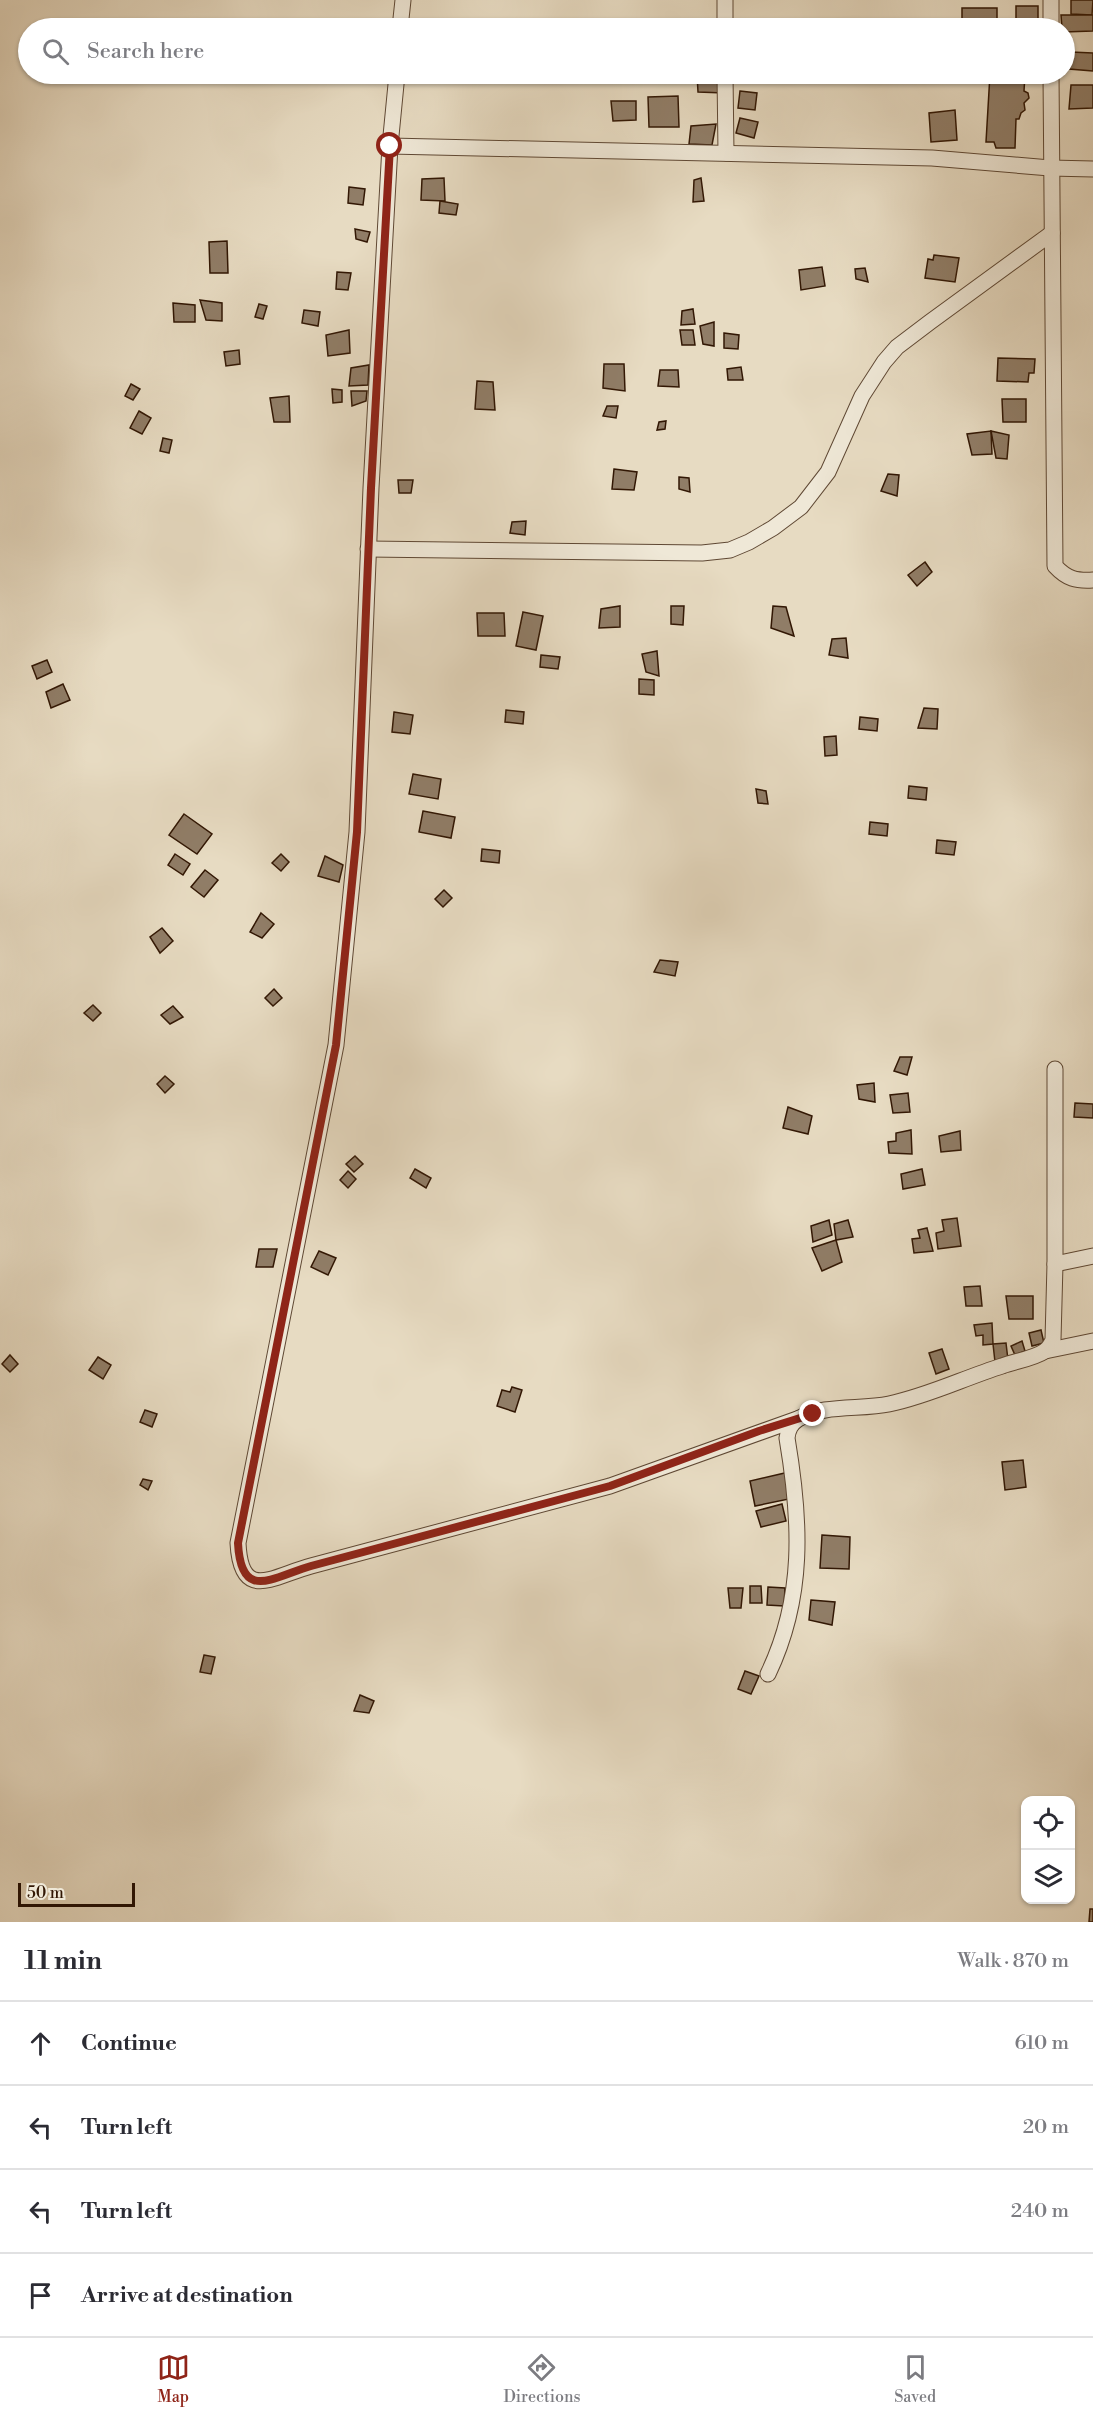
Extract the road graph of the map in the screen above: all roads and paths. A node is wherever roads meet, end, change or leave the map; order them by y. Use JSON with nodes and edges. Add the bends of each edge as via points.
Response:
{"nodes":[{"id":1,"x":403,"y":0,"type":"edge"},
{"id":2,"x":725,"y":0,"type":"edge"},
{"id":3,"x":1051,"y":0,"type":"edge"},
{"id":4,"x":401,"y":18,"type":"edge"},
{"id":5,"x":725,"y":18,"type":"edge"},
{"id":6,"x":1051,"y":18,"type":"edge"},
{"id":7,"x":396,"y":84,"type":"edge"},
{"id":8,"x":725,"y":84,"type":"edge"},
{"id":9,"x":1051,"y":84,"type":"edge"},
{"id":10,"x":390,"y":146,"type":"junction"},
{"id":11,"x":726,"y":153,"type":"junction"},
{"id":12,"x":1050,"y":168,"type":"junction"},
{"id":13,"x":1093,"y":169,"type":"edge"},
{"id":14,"x":1052,"y":233,"type":"junction"},
{"id":15,"x":368,"y":549,"type":"junction"},
{"id":16,"x":1093,"y":580,"type":"edge"},
{"id":17,"x":1055,"y":1069,"type":"dead end"},
{"id":18,"x":1093,"y":1256,"type":"edge"},
{"id":19,"x":1055,"y":1264,"type":"junction"},
{"id":20,"x":1093,"y":1341,"type":"edge"},
{"id":21,"x":1045,"y":1351,"type":"junction"},
{"id":22,"x":800,"y":1418,"type":"junction"},
{"id":23,"x":768,"y":1674,"type":"dead end"}],
"edges":[{"from":1,"to":4,"type":"street"},
{"from":2,"to":5,"type":"street"},
{"from":3,"to":6,"type":"street"},
{"from":7,"to":10,"type":"street"},
{"from":8,"to":11,"type":"street"},
{"from":9,"to":12,"type":"street"},
{"from":10,"to":11,"type":"street"},
{"from":10,"to":15,"type":"street"},
{"from":11,"to":12,"type":"street","via":[[932,158]]},
{"from":12,"to":13,"type":"street"},
{"from":12,"to":14,"type":"street"},
{"from":14,"to":15,"type":"street","via":[[897,347],[871,380],[818,487],[801,507],[749,542],[730,550],[702,553]]},
{"from":14,"to":16,"type":"street","via":[[1055,566],[1066,577]]},
{"from":15,"to":22,"type":"street","via":[[357,832],[336,1045],[238,1543],[243,1571],[249,1579],[271,1580],[610,1486]]},
{"from":17,"to":19,"type":"street"},
{"from":18,"to":19,"type":"street"},
{"from":19,"to":21,"type":"street","via":[[1053,1340]]},
{"from":20,"to":21,"type":"street"},
{"from":21,"to":22,"type":"street","via":[[902,1401]]},
{"from":22,"to":23,"type":"street","via":[[788,1430],[787,1438],[795,1502],[796,1586],[790,1617]]}]}
